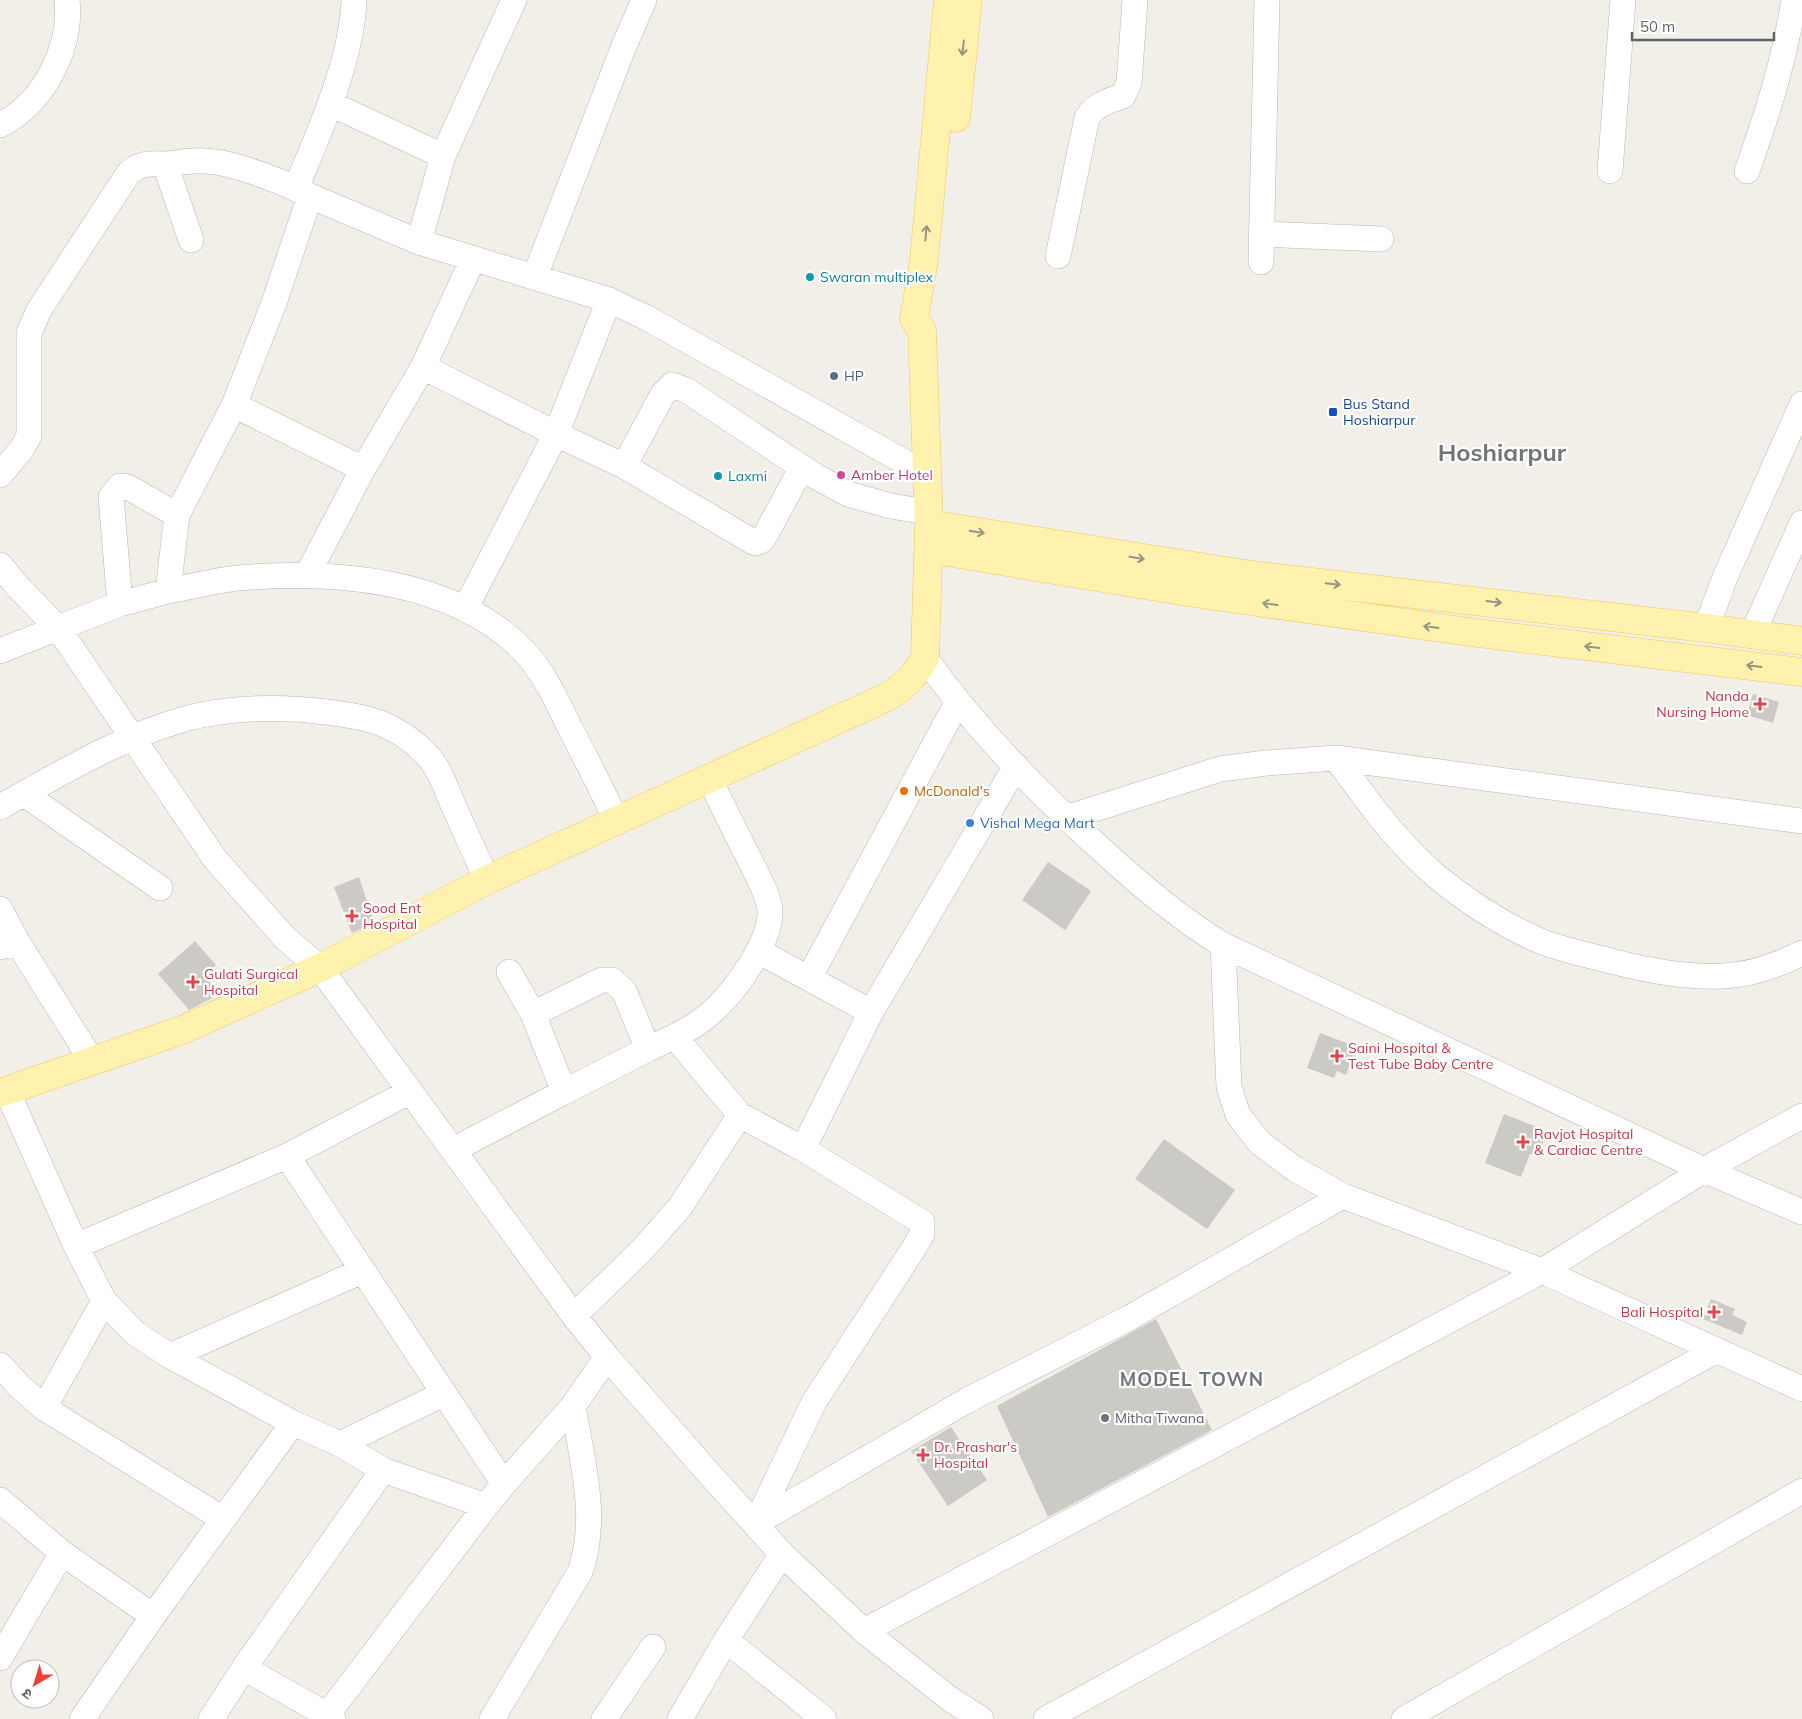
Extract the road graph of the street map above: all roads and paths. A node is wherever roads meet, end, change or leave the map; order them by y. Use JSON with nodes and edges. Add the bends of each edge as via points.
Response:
{"nodes":[{"id":1,"x":67,"y":0,"type":"edge"},
{"id":2,"x":354,"y":0,"type":"edge"},
{"id":3,"x":514,"y":0,"type":"edge"},
{"id":4,"x":644,"y":0,"type":"edge"},
{"id":5,"x":948,"y":0,"type":"edge"},
{"id":6,"x":968,"y":0,"type":"edge"},
{"id":7,"x":1135,"y":0,"type":"edge"},
{"id":8,"x":1267,"y":0,"type":"edge"},
{"id":9,"x":1623,"y":0,"type":"edge"},
{"id":10,"x":1794,"y":0,"type":"edge"},
{"id":11,"x":330,"y":104,"type":"junction"},
{"id":12,"x":0,"y":125,"type":"edge"},
{"id":13,"x":443,"y":156,"type":"junction"},
{"id":14,"x":165,"y":164,"type":"junction"},
{"id":15,"x":1610,"y":171,"type":"dead end"},
{"id":16,"x":1747,"y":171,"type":"dead end"},
{"id":17,"x":303,"y":192,"type":"junction"},
{"id":18,"x":1261,"y":234,"type":"junction"},
{"id":19,"x":1381,"y":239,"type":"dead end"},
{"id":20,"x":191,"y":240,"type":"dead end"},
{"id":21,"x":419,"y":242,"type":"junction"},
{"id":22,"x":1058,"y":256,"type":"dead end"},
{"id":23,"x":473,"y":259,"type":"junction"},
{"id":24,"x":1261,"y":262,"type":"dead end"},
{"id":25,"x":535,"y":276,"type":"junction"},
{"id":26,"x":609,"y":300,"type":"junction"},
{"id":27,"x":922,"y":331,"type":"junction"},
{"id":28,"x":423,"y":367,"type":"junction"},
{"id":29,"x":1802,"y":404,"type":"edge"},
{"id":30,"x":234,"y":405,"type":"junction"},
{"id":31,"x":556,"y":434,"type":"junction"},
{"id":32,"x":624,"y":466,"type":"junction"},
{"id":33,"x":802,"y":467,"type":"junction"},
{"id":34,"x":363,"y":468,"type":"junction"},
{"id":35,"x":926,"y":474,"type":"junction"},
{"id":36,"x":0,"y":475,"type":"edge"},
{"id":37,"x":177,"y":515,"type":"junction"},
{"id":38,"x":1802,"y":523,"type":"edge"},
{"id":39,"x":928,"y":528,"type":"junction"},
{"id":40,"x":1088,"y":563,"type":"junction"},
{"id":41,"x":0,"y":565,"type":"edge"},
{"id":42,"x":307,"y":575,"type":"junction"},
{"id":43,"x":168,"y":591,"type":"junction"},
{"id":44,"x":120,"y":604,"type":"junction"},
{"id":45,"x":465,"y":609,"type":"junction"},
{"id":46,"x":58,"y":628,"type":"junction"},
{"id":47,"x":1706,"y":628,"type":"junction"},
{"id":48,"x":1752,"y":634,"type":"junction"},
{"id":49,"x":1802,"y":642,"type":"edge"},
{"id":50,"x":0,"y":651,"type":"edge"},
{"id":51,"x":925,"y":658,"type":"junction"},
{"id":52,"x":1802,"y":672,"type":"edge"},
{"id":53,"x":957,"y":703,"type":"junction"},
{"id":54,"x":134,"y":738,"type":"junction"},
{"id":55,"x":1336,"y":758,"type":"junction"},
{"id":56,"x":1016,"y":766,"type":"junction"},
{"id":57,"x":709,"y":778,"type":"junction"},
{"id":58,"x":24,"y":794,"type":"junction"},
{"id":59,"x":0,"y":808,"type":"edge"},
{"id":60,"x":1066,"y":818,"type":"junction"},
{"id":61,"x":616,"y":819,"type":"junction"},
{"id":62,"x":1802,"y":821,"type":"edge"},
{"id":63,"x":487,"y":880,"type":"junction"},
{"id":64,"x":160,"y":888,"type":"dead end"},
{"id":65,"x":0,"y":909,"type":"edge"},
{"id":66,"x":9,"y":945,"type":"edge"},
{"id":67,"x":1223,"y":945,"type":"junction"},
{"id":68,"x":758,"y":951,"type":"junction"},
{"id":69,"x":1802,"y":953,"type":"edge"},
{"id":70,"x":320,"y":968,"type":"junction"},
{"id":71,"x":509,"y":972,"type":"dead end"},
{"id":72,"x":809,"y":978,"type":"junction"},
{"id":73,"x":871,"y":1012,"type":"junction"},
{"id":74,"x":533,"y":1014,"type":"junction"},
{"id":75,"x":675,"y":1037,"type":"junction"},
{"id":76,"x":648,"y":1049,"type":"junction"},
{"id":77,"x":92,"y":1061,"type":"junction"},
{"id":78,"x":4,"y":1092,"type":"edge"},
{"id":79,"x":409,"y":1092,"type":"junction"},
{"id":80,"x":564,"y":1092,"type":"junction"},
{"id":81,"x":740,"y":1115,"type":"junction"},
{"id":82,"x":1802,"y":1116,"type":"edge"},
{"id":83,"x":803,"y":1149,"type":"junction"},
{"id":84,"x":453,"y":1150,"type":"junction"},
{"id":85,"x":287,"y":1156,"type":"junction"},
{"id":86,"x":1704,"y":1170,"type":"junction"},
{"id":87,"x":1343,"y":1196,"type":"junction"},
{"id":88,"x":1802,"y":1212,"type":"edge"},
{"id":89,"x":76,"y":1246,"type":"junction"},
{"id":90,"x":362,"y":1271,"type":"junction"},
{"id":91,"x":1542,"y":1271,"type":"junction"},
{"id":92,"x":104,"y":1301,"type":"junction"},
{"id":93,"x":574,"y":1316,"type":"junction"},
{"id":94,"x":1717,"y":1350,"type":"junction"},
{"id":95,"x":170,"y":1356,"type":"junction"},
{"id":96,"x":607,"y":1357,"type":"junction"},
{"id":97,"x":0,"y":1365,"type":"edge"},
{"id":98,"x":1802,"y":1389,"type":"edge"},
{"id":99,"x":444,"y":1394,"type":"junction"},
{"id":100,"x":573,"y":1406,"type":"junction"},
{"id":101,"x":44,"y":1408,"type":"junction"},
{"id":102,"x":293,"y":1423,"type":"junction"},
{"id":103,"x":340,"y":1444,"type":"junction"},
{"id":104,"x":383,"y":1470,"type":"junction"},
{"id":105,"x":504,"y":1484,"type":"junction"},
{"id":106,"x":1802,"y":1491,"type":"edge"},
{"id":107,"x":0,"y":1500,"type":"edge"},
{"id":108,"x":486,"y":1506,"type":"junction"},
{"id":109,"x":223,"y":1519,"type":"junction"},
{"id":110,"x":756,"y":1523,"type":"junction"},
{"id":111,"x":62,"y":1553,"type":"junction"},
{"id":112,"x":782,"y":1554,"type":"junction"},
{"id":113,"x":152,"y":1616,"type":"junction"},
{"id":114,"x":864,"y":1631,"type":"junction"},
{"id":115,"x":726,"y":1640,"type":"junction"},
{"id":116,"x":653,"y":1647,"type":"dead end"},
{"id":117,"x":0,"y":1658,"type":"edge"},
{"id":118,"x":244,"y":1668,"type":"junction"},
{"id":119,"x":691,"y":1714,"type":"edge"},
{"id":120,"x":330,"y":1717,"type":"edge"},
{"id":121,"x":495,"y":1718,"type":"edge"},
{"id":122,"x":82,"y":1719,"type":"edge"},
{"id":123,"x":211,"y":1719,"type":"edge"},
{"id":124,"x":604,"y":1719,"type":"edge"},
{"id":125,"x":824,"y":1719,"type":"edge"},
{"id":126,"x":981,"y":1719,"type":"edge"},
{"id":127,"x":1046,"y":1719,"type":"edge"},
{"id":128,"x":1404,"y":1719,"type":"edge"}],
"edges":[{"from":1,"to":12,"type":"street","via":[[66,35],[53,71],[21,111]]},
{"from":2,"to":11,"type":"street","via":[[348,39]]},
{"from":3,"to":13,"type":"street"},
{"from":4,"to":25,"type":"street"},
{"from":27,"to":5,"type":"main road","one_way":true,"via":[[914,319],[924,260]]},
{"from":6,"to":27,"type":"main road","one_way":true,"via":[[941,261],[932,321]]},
{"from":7,"to":22,"type":"street","via":[[1129,83],[1123,96],[1100,104],[1087,118]]},
{"from":8,"to":18,"type":"street"},
{"from":9,"to":15,"type":"street"},
{"from":10,"to":16,"type":"street","via":[[1786,50]]},
{"from":11,"to":13,"type":"street"},
{"from":11,"to":17,"type":"street"},
{"from":13,"to":21,"type":"street"},
{"from":14,"to":17,"type":"street","via":[[205,160],[233,166]]},
{"from":14,"to":20,"type":"street"},
{"from":14,"to":36,"type":"street","via":[[146,163],[128,174],[39,310],[29,333],[29,436]]},
{"from":17,"to":21,"type":"street"},
{"from":17,"to":30,"type":"street","via":[[274,303]]},
{"from":18,"to":19,"type":"street"},
{"from":18,"to":24,"type":"street"},
{"from":21,"to":23,"type":"street"},
{"from":23,"to":25,"type":"street"},
{"from":23,"to":28,"type":"street"},
{"from":25,"to":26,"type":"street"},
{"from":26,"to":31,"type":"street"},
{"from":26,"to":35,"type":"street","via":[[647,318]]},
{"from":27,"to":35,"type":"main road"},
{"from":28,"to":31,"type":"street"},
{"from":28,"to":34,"type":"street"},
{"from":29,"to":47,"type":"street"},
{"from":30,"to":34,"type":"street"},
{"from":30,"to":37,"type":"street"},
{"from":31,"to":32,"type":"street"},
{"from":31,"to":45,"type":"street"},
{"from":32,"to":33,"type":"street","via":[[754,543],[761,541],[766,534]]},
{"from":32,"to":33,"type":"street","via":[[663,394],[672,385],[686,390]]},
{"from":33,"to":39,"type":"street","via":[[848,494],[891,506]]},
{"from":34,"to":42,"type":"street"},
{"from":35,"to":39,"type":"main road"},
{"from":37,"to":43,"type":"street"},
{"from":37,"to":44,"type":"street","via":[[128,487],[120,486],[114,490],[111,497]]},
{"from":38,"to":48,"type":"street"},
{"from":39,"to":40,"type":"main road"},
{"from":39,"to":51,"type":"main road"},
{"from":40,"to":47,"type":"main road","one_way":true,"via":[[1251,575]]},
{"from":52,"to":40,"type":"main road","one_way":true,"via":[[1468,632],[1187,592]]},
{"from":41,"to":46,"type":"street"},
{"from":42,"to":43,"type":"street","via":[[238,578]]},
{"from":42,"to":45,"type":"street","via":[[370,581],[419,592]]},
{"from":43,"to":44,"type":"street"},
{"from":44,"to":46,"type":"street"},
{"from":45,"to":61,"type":"street","via":[[520,648],[538,670]]},
{"from":46,"to":50,"type":"street"},
{"from":46,"to":54,"type":"street"},
{"from":47,"to":48,"type":"main road"},
{"from":48,"to":49,"type":"main road"},
{"from":51,"to":53,"type":"street"},
{"from":51,"to":57,"type":"main road","via":[[915,675],[888,697]]},
{"from":53,"to":56,"type":"street"},
{"from":53,"to":72,"type":"street"},
{"from":54,"to":58,"type":"street"},
{"from":54,"to":63,"type":"street","via":[[184,719],[226,711],[298,708],[381,722],[426,754],[439,772]]},
{"from":54,"to":70,"type":"street","via":[[215,859],[285,938]]},
{"from":55,"to":60,"type":"street","via":[[1220,769]]},
{"from":55,"to":62,"type":"street"},
{"from":55,"to":69,"type":"street","via":[[1385,825],[1435,875],[1470,902],[1545,943],[1641,969],[1689,976],[1724,976],[1760,970]]},
{"from":56,"to":60,"type":"street"},
{"from":56,"to":73,"type":"street"},
{"from":57,"to":61,"type":"main road"},
{"from":57,"to":68,"type":"street","via":[[770,909],[769,926]]},
{"from":58,"to":59,"type":"street"},
{"from":58,"to":64,"type":"street"},
{"from":60,"to":67,"type":"street","via":[[1155,898]]},
{"from":61,"to":63,"type":"main road"},
{"from":63,"to":70,"type":"main road"},
{"from":65,"to":66,"type":"street"},
{"from":66,"to":77,"type":"street"},
{"from":67,"to":86,"type":"street"},
{"from":67,"to":87,"type":"street","via":[[1228,1087],[1238,1115],[1260,1143],[1295,1169]]},
{"from":68,"to":72,"type":"street"},
{"from":68,"to":75,"type":"street","via":[[732,990],[713,1011]]},
{"from":70,"to":77,"type":"main road","via":[[182,1030]]},
{"from":70,"to":79,"type":"street"},
{"from":71,"to":74,"type":"street"},
{"from":72,"to":73,"type":"street"},
{"from":73,"to":83,"type":"street"},
{"from":74,"to":76,"type":"street","via":[[602,980],[612,980],[624,992]]},
{"from":74,"to":80,"type":"street"},
{"from":75,"to":76,"type":"street"},
{"from":75,"to":81,"type":"street"},
{"from":76,"to":80,"type":"street"},
{"from":77,"to":78,"type":"main road"},
{"from":78,"to":89,"type":"street"},
{"from":79,"to":84,"type":"street"},
{"from":79,"to":85,"type":"street"},
{"from":80,"to":84,"type":"street"},
{"from":81,"to":83,"type":"street"},
{"from":81,"to":93,"type":"street","via":[[680,1207],[642,1250]]},
{"from":82,"to":86,"type":"street"},
{"from":83,"to":110,"type":"street","via":[[922,1222],[922,1234],[814,1402]]},
{"from":84,"to":93,"type":"street"},
{"from":85,"to":89,"type":"street"},
{"from":85,"to":90,"type":"street"},
{"from":86,"to":88,"type":"street"},
{"from":86,"to":91,"type":"street"},
{"from":87,"to":91,"type":"street"},
{"from":87,"to":110,"type":"street","via":[[1129,1318],[966,1401]]},
{"from":89,"to":92,"type":"street"},
{"from":90,"to":95,"type":"street"},
{"from":90,"to":99,"type":"street"},
{"from":91,"to":94,"type":"street"},
{"from":91,"to":114,"type":"street"},
{"from":92,"to":95,"type":"street","via":[[135,1333]]},
{"from":92,"to":101,"type":"street"},
{"from":93,"to":96,"type":"street"},
{"from":94,"to":98,"type":"street"},
{"from":94,"to":127,"type":"street"},
{"from":95,"to":102,"type":"street"},
{"from":96,"to":100,"type":"street"},
{"from":96,"to":110,"type":"street","via":[[712,1478]]},
{"from":97,"to":101,"type":"street"},
{"from":99,"to":103,"type":"street"},
{"from":99,"to":105,"type":"street"},
{"from":100,"to":105,"type":"street"},
{"from":100,"to":121,"type":"street","via":[[590,1514],[587,1553],[580,1572]]},
{"from":101,"to":109,"type":"street"},
{"from":102,"to":103,"type":"street"},
{"from":102,"to":109,"type":"street"},
{"from":103,"to":104,"type":"street"},
{"from":104,"to":108,"type":"street"},
{"from":104,"to":118,"type":"street"},
{"from":105,"to":108,"type":"street"},
{"from":106,"to":128,"type":"street"},
{"from":107,"to":111,"type":"street"},
{"from":108,"to":120,"type":"street"},
{"from":109,"to":113,"type":"street"},
{"from":110,"to":112,"type":"street"},
{"from":111,"to":113,"type":"street"},
{"from":111,"to":117,"type":"street"},
{"from":112,"to":114,"type":"street"},
{"from":112,"to":115,"type":"street"},
{"from":113,"to":122,"type":"street"},
{"from":114,"to":126,"type":"street","via":[[950,1699]]},
{"from":115,"to":119,"type":"street"},
{"from":115,"to":125,"type":"street"},
{"from":116,"to":124,"type":"street"},
{"from":118,"to":120,"type":"street"},
{"from":118,"to":123,"type":"street"}]}
